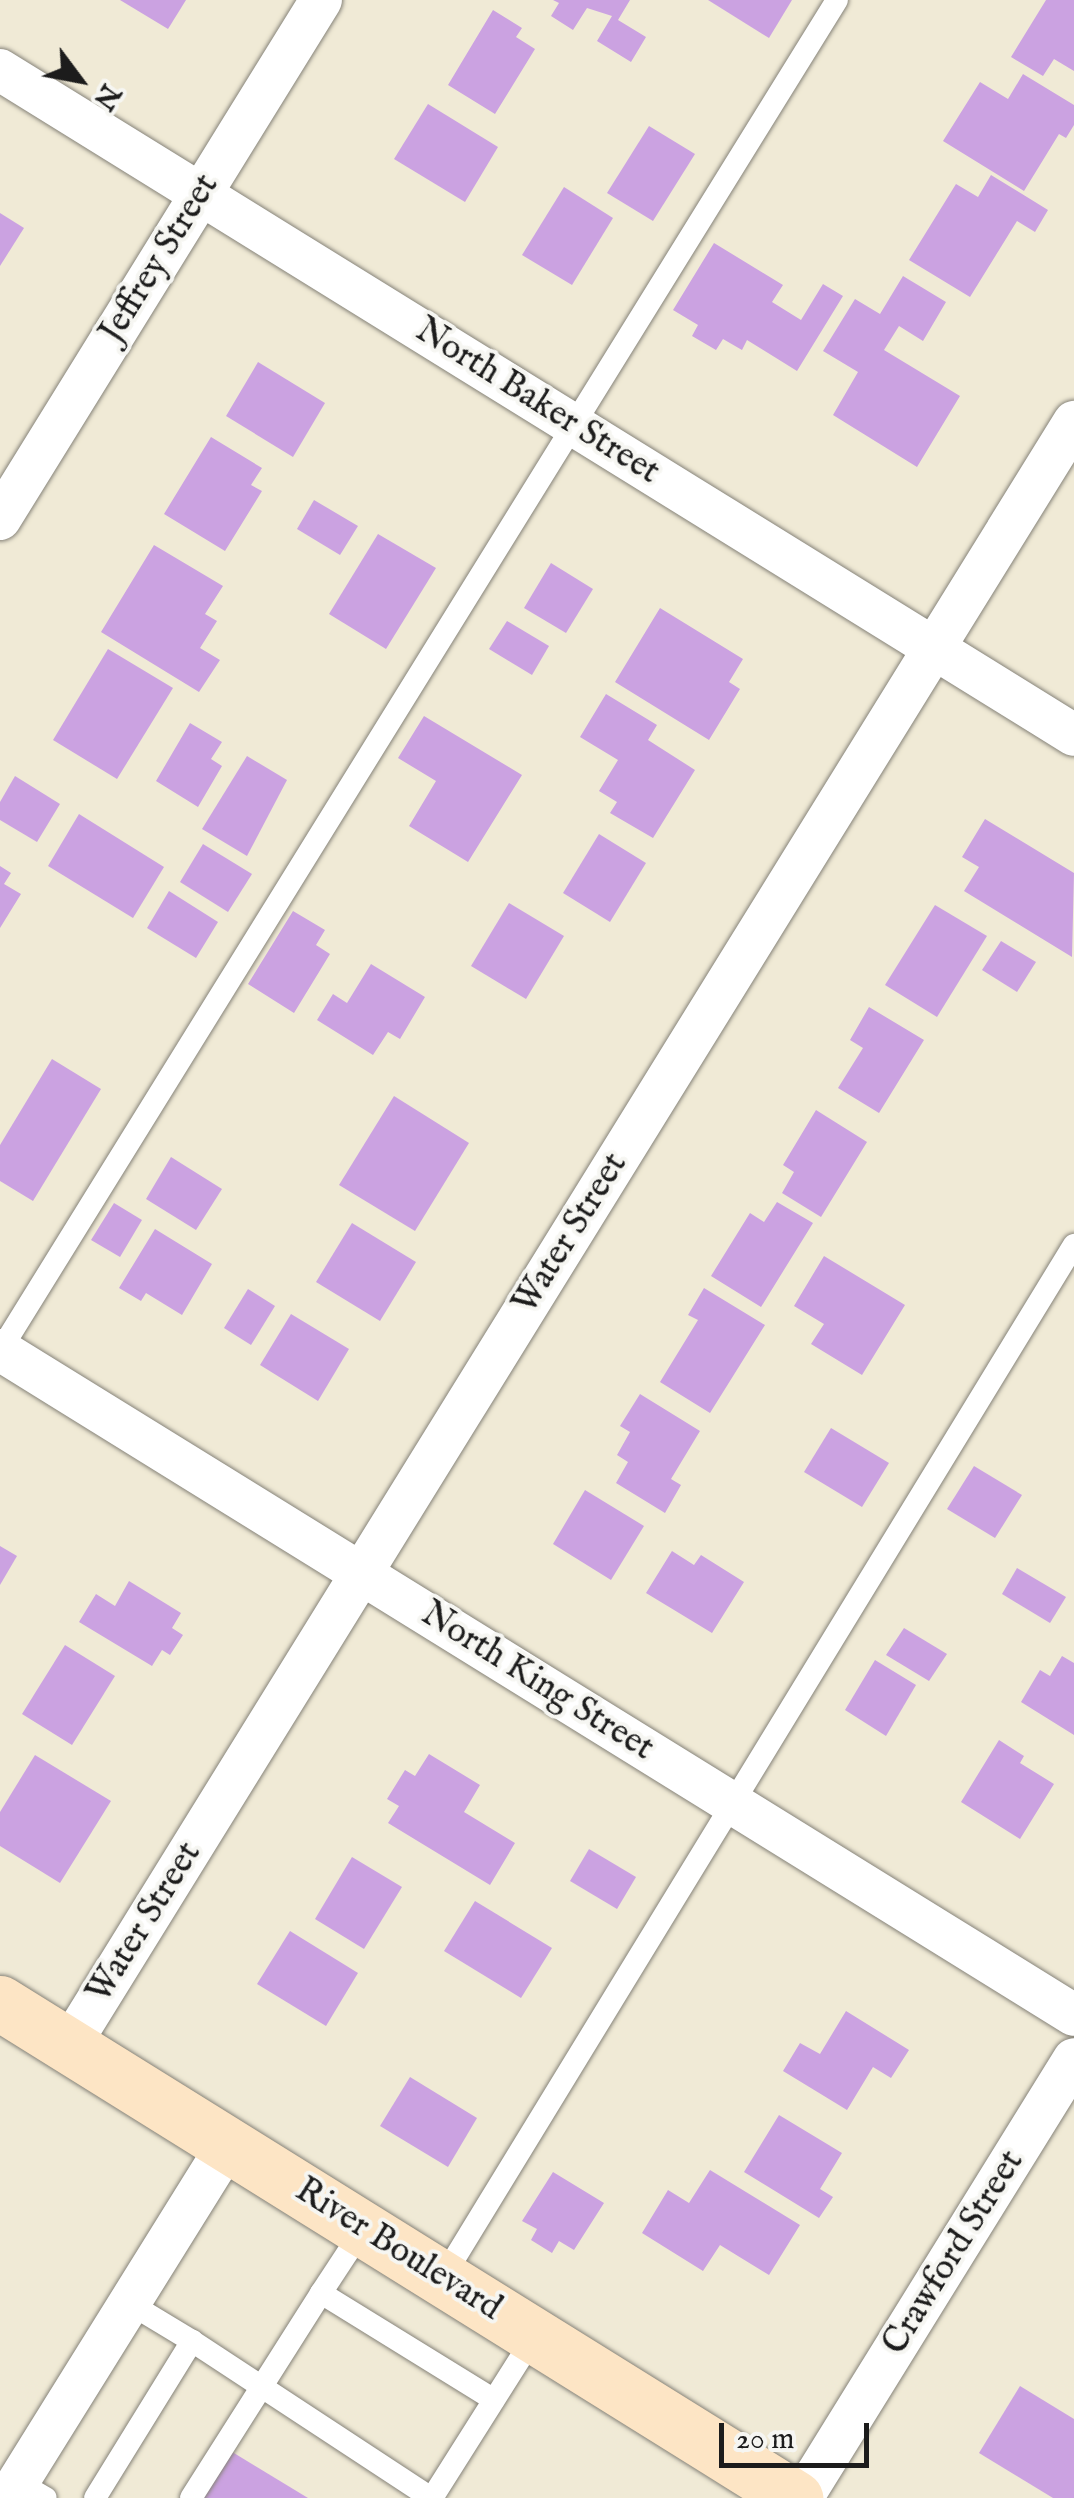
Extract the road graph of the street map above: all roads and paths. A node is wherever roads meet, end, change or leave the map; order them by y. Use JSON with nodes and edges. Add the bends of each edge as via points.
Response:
{"nodes":[{"id":1,"x":321,"y":0,"type":"edge"},
{"id":2,"x":836,"y":0,"type":"edge"},
{"id":3,"x":0,"y":70,"type":"edge"},
{"id":4,"x":201,"y":194,"type":"junction"},
{"id":5,"x":1074,"y":422,"type":"edge"},
{"id":6,"x":572,"y":424,"type":"junction"},
{"id":7,"x":0,"y":519,"type":"edge"},
{"id":8,"x":934,"y":648,"type":"junction"},
{"id":9,"x":1074,"y":734,"type":"edge"},
{"id":10,"x":1074,"y":1245,"type":"edge"},
{"id":11,"x":0,"y":1351,"type":"edge"},
{"id":12,"x":361,"y":1574,"type":"junction"},
{"id":13,"x":730,"y":1802,"type":"junction"},
{"id":14,"x":0,"y":2003,"type":"edge"},
{"id":15,"x":1074,"y":2015,"type":"edge"},
{"id":16,"x":69,"y":2046,"type":"junction"},
{"id":17,"x":1074,"y":2058,"type":"edge"},
{"id":18,"x":228,"y":2144,"type":"junction"},
{"id":19,"x":362,"y":2228,"type":"junction"},
{"id":20,"x":442,"y":2278,"type":"junction"},
{"id":21,"x":321,"y":2292,"type":"junction"},
{"id":22,"x":129,"y":2304,"type":"junction"},
{"id":23,"x":534,"y":2335,"type":"junction"},
{"id":24,"x":192,"y":2341,"type":"junction"},
{"id":25,"x":260,"y":2386,"type":"junction"},
{"id":26,"x":494,"y":2400,"type":"junction"},
{"id":27,"x":24,"y":2493,"type":"edge"},
{"id":28,"x":95,"y":2498,"type":"edge"},
{"id":29,"x":190,"y":2498,"type":"edge"},
{"id":30,"x":432,"y":2498,"type":"edge"},
{"id":31,"x":798,"y":2498,"type":"edge"}],
"edges":[{"from":1,"to":4,"type":"street","name":"Jeffrey Street"},
{"from":2,"to":6,"type":"lane"},
{"from":3,"to":4,"type":"street","name":"North Baker Street"},
{"from":4,"to":6,"type":"street","name":"North Baker Street"},
{"from":4,"to":7,"type":"street","name":"Jeffrey Street"},
{"from":5,"to":8,"type":"street","name":"Water Street"},
{"from":6,"to":8,"type":"street","name":"North Baker Street"},
{"from":6,"to":11,"type":"lane"},
{"from":8,"to":9,"type":"street","name":"North Baker Street"},
{"from":8,"to":12,"type":"street","name":"Water Street"},
{"from":10,"to":13,"type":"lane"},
{"from":11,"to":12,"type":"street","name":"North King Street"},
{"from":12,"to":13,"type":"street","name":"North King Street"},
{"from":12,"to":16,"type":"street","name":"Water Street"},
{"from":13,"to":15,"type":"street","name":"North King Street"},
{"from":13,"to":20,"type":"lane"},
{"from":14,"to":16,"type":"main road","name":"River Boulevard"},
{"from":16,"to":18,"type":"main road","name":"River Boulevard"},
{"from":17,"to":31,"type":"street","name":"Crawford Street"},
{"from":18,"to":19,"type":"main road","name":"River Boulevard"},
{"from":18,"to":22,"type":"street"},
{"from":19,"to":20,"type":"main road","name":"River Boulevard"},
{"from":19,"to":21,"type":"lane"},
{"from":20,"to":23,"type":"main road","name":"River Boulevard"},
{"from":21,"to":25,"type":"lane"},
{"from":21,"to":26,"type":"lane"},
{"from":22,"to":24,"type":"lane"},
{"from":22,"to":27,"type":"street"},
{"from":23,"to":26,"type":"lane"},
{"from":23,"to":31,"type":"main road","name":"River Boulevard"},
{"from":24,"to":25,"type":"lane"},
{"from":24,"to":28,"type":"lane"},
{"from":25,"to":29,"type":"lane"},
{"from":25,"to":30,"type":"lane"},
{"from":26,"to":30,"type":"lane"}]}
